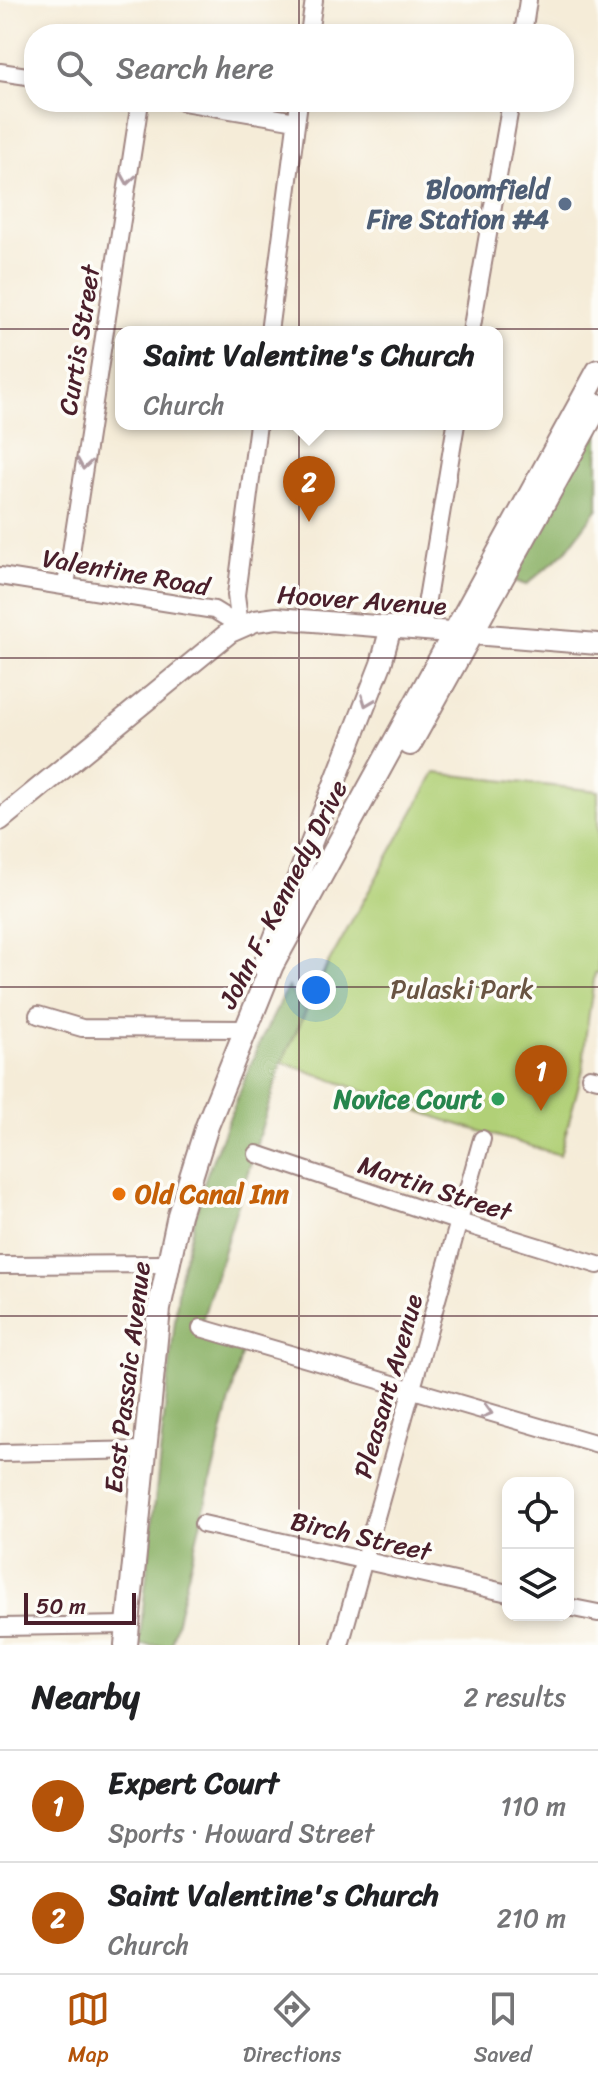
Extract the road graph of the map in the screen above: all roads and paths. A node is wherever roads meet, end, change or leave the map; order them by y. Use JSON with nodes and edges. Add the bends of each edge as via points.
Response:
{"nodes":[{"id":1,"x":314,"y":0,"type":"edge"},
{"id":2,"x":528,"y":0,"type":"edge"},
{"id":3,"x":310,"y":24,"type":"edge"},
{"id":4,"x":524,"y":24,"type":"edge"},
{"id":5,"x":0,"y":72,"type":"edge"},
{"id":6,"x":24,"y":76,"type":"edge"},
{"id":7,"x":138,"y":112,"type":"edge"},
{"id":8,"x":242,"y":112,"type":"edge"},
{"id":9,"x":297,"y":112,"type":"edge"},
{"id":10,"x":509,"y":112,"type":"edge"},
{"id":11,"x":296,"y":121,"type":"junction"},
{"id":12,"x":270,"y":326,"type":"edge"},
{"id":13,"x":472,"y":326,"type":"edge"},
{"id":14,"x":598,"y":371,"type":"edge"},
{"id":15,"x":598,"y":405,"type":"edge"},
{"id":16,"x":257,"y":430,"type":"edge"},
{"id":17,"x":455,"y":430,"type":"edge"},
{"id":18,"x":0,"y":576,"type":"edge"},
{"id":19,"x":66,"y":585,"type":"junction"},
{"id":20,"x":240,"y":626,"type":"junction"},
{"id":21,"x":391,"y":627,"type":"junction"},
{"id":22,"x":422,"y":629,"type":"junction"},
{"id":23,"x":463,"y":633,"type":"junction"},
{"id":24,"x":598,"y":644,"type":"edge"},
{"id":25,"x":0,"y":820,"type":"edge"},
{"id":26,"x":38,"y":1015,"type":"dead end"},
{"id":27,"x":245,"y":1029,"type":"junction"},
{"id":28,"x":482,"y":1139,"type":"dead end"},
{"id":29,"x":257,"y":1154,"type":"dead end"},
{"id":30,"x":459,"y":1222,"type":"junction"},
{"id":31,"x":168,"y":1264,"type":"junction"},
{"id":32,"x":0,"y":1265,"type":"edge"},
{"id":33,"x":598,"y":1265,"type":"edge"},
{"id":34,"x":201,"y":1328,"type":"dead end"},
{"id":35,"x":412,"y":1391,"type":"junction"},
{"id":36,"x":598,"y":1444,"type":"edge"},
{"id":37,"x":146,"y":1450,"type":"junction"},
{"id":38,"x":0,"y":1453,"type":"edge"},
{"id":39,"x":203,"y":1524,"type":"dead end"},
{"id":40,"x":364,"y":1562,"type":"junction"},
{"id":41,"x":502,"y":1592,"type":"edge"},
{"id":42,"x":574,"y":1608,"type":"edge"},
{"id":43,"x":598,"y":1613,"type":"edge"},
{"id":44,"x":0,"y":1627,"type":"edge"},
{"id":45,"x":126,"y":1635,"type":"edge"},
{"id":46,"x":340,"y":1645,"type":"edge"}],
"edges":[{"from":1,"to":3,"type":"street"},
{"from":2,"to":4,"type":"street"},
{"from":5,"to":6,"type":"street"},
{"from":7,"to":19,"type":"street","name":"Curtis Street","one_way":true},
{"from":8,"to":11,"type":"street"},
{"from":9,"to":11,"type":"street"},
{"from":10,"to":13,"type":"street"},
{"from":11,"to":12,"type":"street"},
{"from":14,"to":23,"type":"main road","name":"John F. Kennedy Drive"},
{"from":15,"to":23,"type":"main road","name":"John F. Kennedy Drive"},
{"from":16,"to":20,"type":"street","via":[[236,595]]},
{"from":17,"to":22,"type":"street"},
{"from":18,"to":19,"type":"street","name":"Valentine Road"},
{"from":19,"to":20,"type":"street","name":"Valentine Road","via":[[214,610]]},
{"from":20,"to":21,"type":"street","name":"Hoover Avenue","via":[[277,618]]},
{"from":20,"to":25,"type":"street","name":"Hoover Avenue"},
{"from":21,"to":22,"type":"street","name":"Hoover Avenue"},
{"from":21,"to":27,"type":"street","name":"East Passaic Avenue","one_way":true,"via":[[265,960]]},
{"from":22,"to":23,"type":"street","name":"Hoover Avenue"},
{"from":23,"to":24,"type":"street","name":"Hoover Avenue"},
{"from":23,"to":27,"type":"main road","name":"John F. Kennedy Drive","via":[[272,965]]},
{"from":26,"to":27,"type":"street","via":[[82,1028]]},
{"from":27,"to":31,"type":"main road","name":"East Passaic Avenue","via":[[192,1170]]},
{"from":28,"to":30,"type":"street","name":"Pleasant Avenue"},
{"from":29,"to":30,"type":"street","name":"Martin Street"},
{"from":30,"to":33,"type":"street","name":"Martin Street"},
{"from":30,"to":35,"type":"street","name":"Pleasant Avenue"},
{"from":31,"to":32,"type":"street"},
{"from":31,"to":37,"type":"main road","name":"East Passaic Avenue"},
{"from":34,"to":35,"type":"street"},
{"from":35,"to":36,"type":"street","one_way":true},
{"from":35,"to":40,"type":"street","name":"Pleasant Avenue"},
{"from":37,"to":38,"type":"street"},
{"from":37,"to":45,"type":"main road","name":"East Passaic Avenue"},
{"from":39,"to":40,"type":"street","name":"Birch Street"},
{"from":40,"to":41,"type":"street","name":"Birch Street"},
{"from":40,"to":46,"type":"street","name":"Pleasant Avenue"},
{"from":42,"to":43,"type":"street"},
{"from":44,"to":45,"type":"street"}]}
